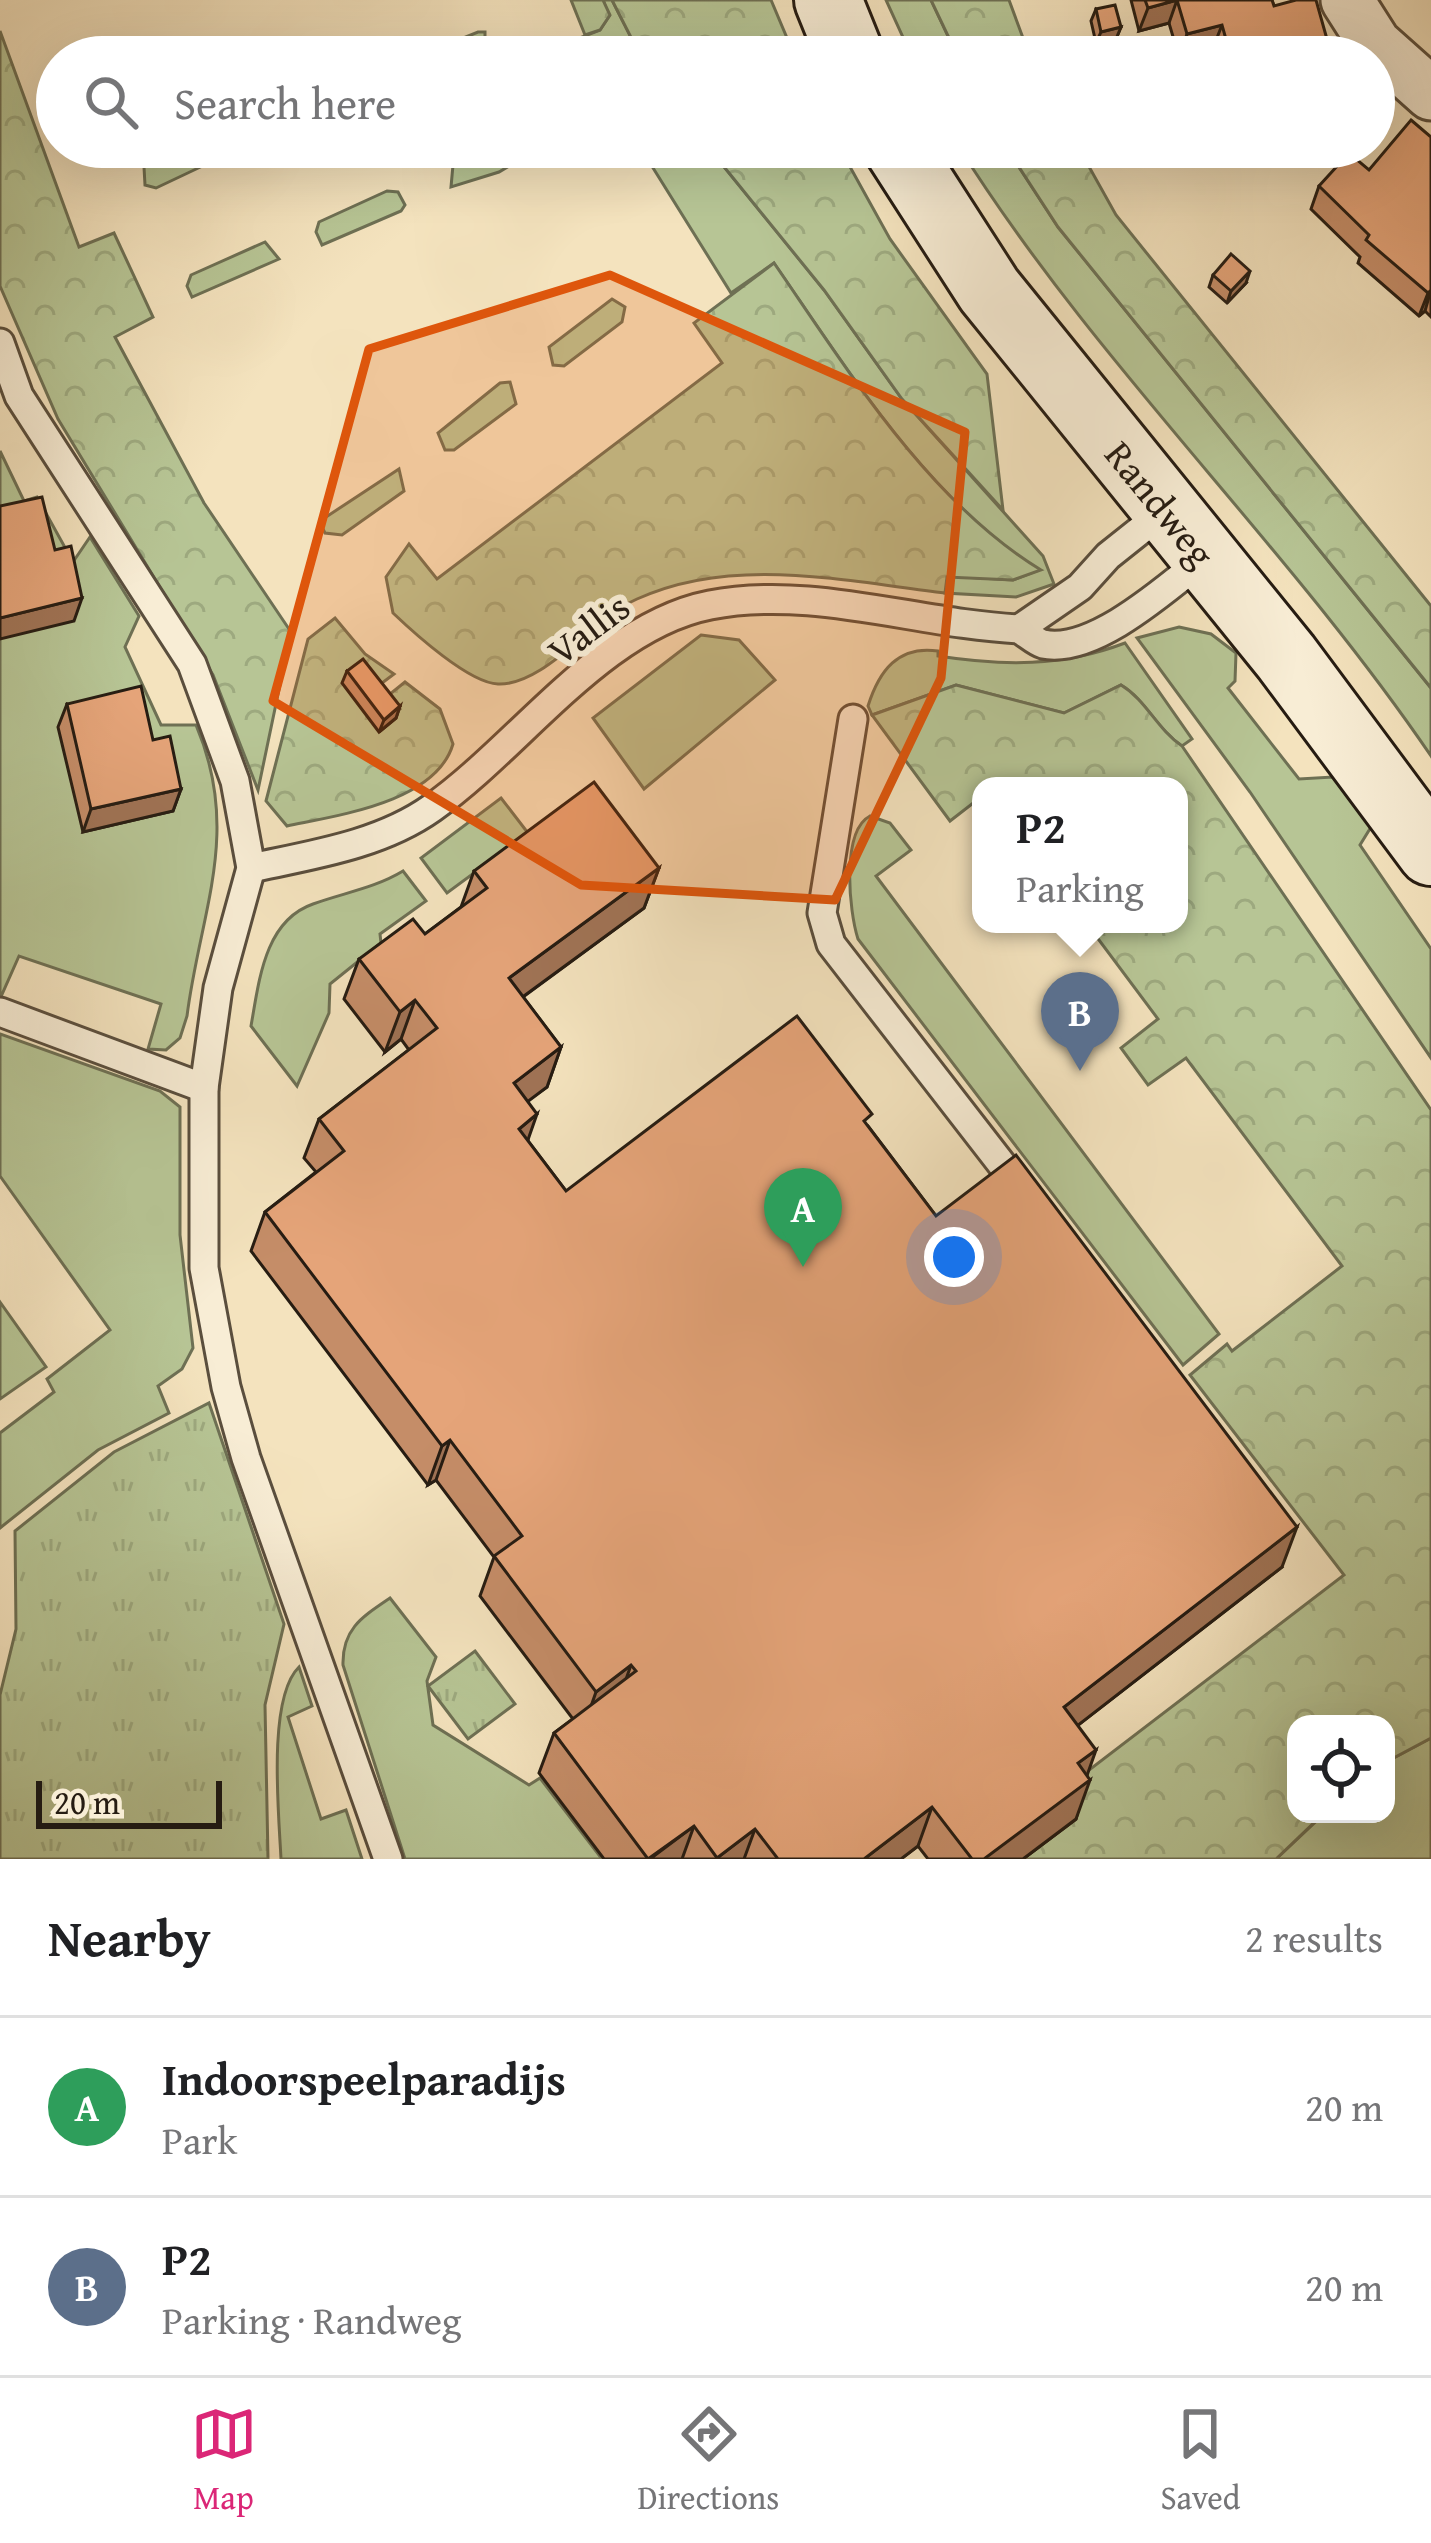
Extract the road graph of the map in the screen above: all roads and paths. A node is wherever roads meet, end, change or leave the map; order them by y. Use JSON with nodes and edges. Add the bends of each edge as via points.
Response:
{"nodes":[{"id":1,"x":828,"y":0,"type":"edge"},
{"id":2,"x":1347,"y":0,"type":"edge"},
{"id":3,"x":843,"y":36,"type":"edge"},
{"id":4,"x":1370,"y":36,"type":"edge"},
{"id":5,"x":1395,"y":62,"type":"edge"},
{"id":6,"x":1431,"y":94,"type":"edge"},
{"id":7,"x":911,"y":168,"type":"edge"},
{"id":8,"x":0,"y":343,"type":"edge"},
{"id":9,"x":9,"y":399,"type":"edge"},
{"id":10,"x":1187,"y":533,"type":"junction"},
{"id":11,"x":1019,"y":629,"type":"junction"},
{"id":12,"x":853,"y":719,"type":"dead end"},
{"id":13,"x":1431,"y":852,"type":"edge"},
{"id":14,"x":250,"y":868,"type":"junction"},
{"id":15,"x":0,"y":1012,"type":"edge"},
{"id":16,"x":204,"y":1088,"type":"junction"},
{"id":17,"x":1042,"y":1217,"type":"edge"},
{"id":18,"x":388,"y":1859,"type":"edge"}],
"edges":[{"from":1,"to":3,"type":"main road"},
{"from":2,"to":4,"type":"street"},
{"from":5,"to":6,"type":"street"},
{"from":7,"to":10,"type":"main road","name":"Randweg","via":[[989,290]]},
{"from":8,"to":9,"type":"lane"},
{"from":9,"to":14,"type":"lane","via":[[191,664],[235,782]]},
{"from":10,"to":11,"type":"lane","via":[[1108,556],[1080,587]]},
{"from":10,"to":11,"type":"lane","name":"Vallis","via":[[1105,630],[1043,644]]},
{"from":10,"to":13,"type":"main road","name":"Randweg"},
{"from":11,"to":14,"type":"lane","name":"Vallis","via":[[804,601],[706,605],[654,624],[607,658],[432,808],[390,831]]},
{"from":12,"to":17,"type":"lane","via":[[821,913],[831,944]]},
{"from":14,"to":16,"type":"lane","via":[[222,967]]},
{"from":15,"to":16,"type":"lane"},
{"from":16,"to":18,"type":"lane","via":[[204,1268],[226,1387]]}]}
